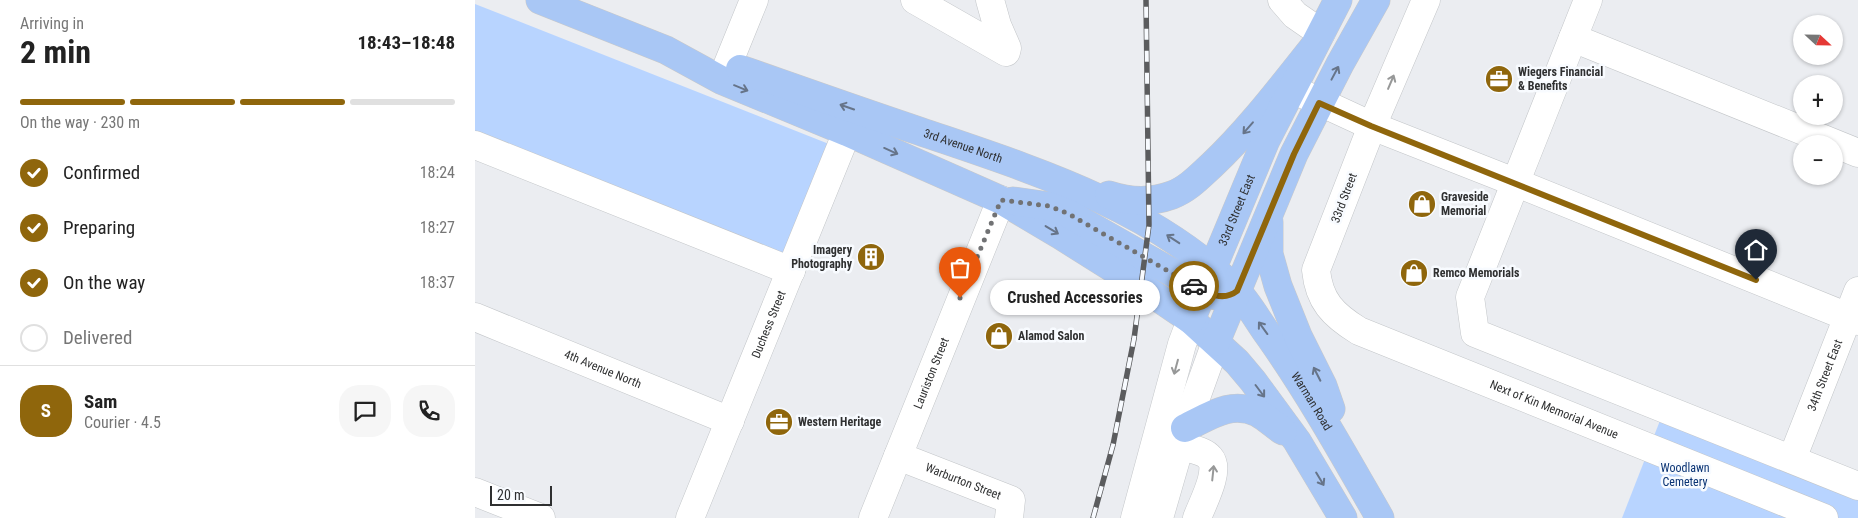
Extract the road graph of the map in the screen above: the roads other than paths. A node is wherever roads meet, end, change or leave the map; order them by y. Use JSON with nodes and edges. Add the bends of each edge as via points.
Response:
{"nodes":[{"id":1,"x":540,"y":0,"type":"edge"},
{"id":2,"x":754,"y":0,"type":"edge"},
{"id":3,"x":915,"y":0,"type":"edge"},
{"id":4,"x":989,"y":0,"type":"edge"},
{"id":5,"x":1282,"y":0,"type":"edge"},
{"id":6,"x":1338,"y":0,"type":"edge"},
{"id":7,"x":1376,"y":0,"type":"edge"},
{"id":8,"x":1426,"y":0,"type":"edge"},
{"id":9,"x":1589,"y":0,"type":"edge"},
{"id":10,"x":1573,"y":38,"type":"junction"},
{"id":11,"x":1316,"y":41,"type":"junction"},
{"id":12,"x":666,"y":50,"type":"junction"},
{"id":13,"x":728,"y":64,"type":"junction"},
{"id":14,"x":1292,"y":89,"type":"junction"},
{"id":15,"x":1319,"y":103,"type":"junction"},
{"id":16,"x":1371,"y":126,"type":"junction"},
{"id":17,"x":847,"y":132,"type":"junction"},
{"id":18,"x":475,"y":145,"type":"edge"},
{"id":19,"x":1858,"y":153,"type":"edge"},
{"id":20,"x":1026,"y":167,"type":"junction"},
{"id":21,"x":1517,"y":183,"type":"junction"},
{"id":22,"x":1001,"y":200,"type":"junction"},
{"id":23,"x":1269,"y":212,"type":"junction"},
{"id":24,"x":1316,"y":270,"type":"joint"},
{"id":25,"x":791,"y":271,"type":"junction"},
{"id":26,"x":1207,"y":280,"type":"junction"},
{"id":27,"x":1237,"y":291,"type":"junction"},
{"id":28,"x":1858,"y":291,"type":"edge"},
{"id":29,"x":475,"y":317,"type":"edge"},
{"id":30,"x":1853,"y":319,"type":"edge"},
{"id":31,"x":1191,"y":320,"type":"junction"},
{"id":32,"x":1216,"y":342,"type":"junction"},
{"id":33,"x":730,"y":421,"type":"junction"},
{"id":34,"x":1183,"y":437,"type":"junction"},
{"id":35,"x":1297,"y":441,"type":"junction"},
{"id":36,"x":898,"y":456,"type":"junction"},
{"id":37,"x":1792,"y":459,"type":"junction"},
{"id":38,"x":1352,"y":469,"type":"junction"},
{"id":39,"x":1858,"y":486,"type":"edge"},
{"id":40,"x":475,"y":492,"type":"edge"},
{"id":41,"x":541,"y":518,"type":"edge"},
{"id":42,"x":690,"y":518,"type":"edge"},
{"id":43,"x":873,"y":518,"type":"edge"},
{"id":44,"x":1009,"y":518,"type":"edge"},
{"id":45,"x":1135,"y":518,"type":"edge"},
{"id":46,"x":1159,"y":518,"type":"edge"},
{"id":47,"x":1197,"y":518,"type":"edge"},
{"id":48,"x":1343,"y":518,"type":"edge"},
{"id":49,"x":1380,"y":518,"type":"edge"},
{"id":50,"x":1824,"y":518,"type":"edge"}],
"edges":[{"from":1,"to":12,"type":"main road","name":"3rd Avenue North"},
{"from":2,"to":13,"type":"street"},
{"from":3,"to":4,"type":"street","via":[[1006,52]]},
{"from":5,"to":11,"type":"street"},
{"from":6,"to":11,"type":"main road","name":"33rd Street East"},
{"from":15,"to":7,"type":"main road","one_way":true},
{"from":16,"to":8,"type":"street","one_way":true},
{"from":9,"to":10,"type":"street"},
{"from":10,"to":19,"type":"street"},
{"from":10,"to":21,"type":"street"},
{"from":11,"to":14,"type":"main road","name":"33rd Street East"},
{"from":11,"to":20,"type":"main road","one_way":true,"via":[[1233,145],[1193,183],[1174,195],[1149,202],[1129,200]]},
{"from":12,"to":13,"type":"main road","name":"3rd Avenue North"},
{"from":12,"to":17,"type":"main road","name":"3rd Avenue North","one_way":true,"via":[[721,80]]},
{"from":20,"to":13,"type":"main road","name":"3rd Avenue North","one_way":true},
{"from":14,"to":15,"type":"street"},
{"from":14,"to":26,"type":"main road","name":"33rd Street East","via":[[1266,140]]},
{"from":15,"to":16,"type":"street"},
{"from":15,"to":23,"type":"main road"},
{"from":16,"to":21,"type":"street"},
{"from":16,"to":24,"type":"street","name":"33rd Street"},
{"from":17,"to":22,"type":"main road","name":"3rd Avenue North","one_way":true},
{"from":17,"to":25,"type":"street","name":"Duchess Street"},
{"from":18,"to":25,"type":"street"},
{"from":26,"to":20,"type":"main road","name":"3rd Avenue North","one_way":true,"via":[[1173,239],[1069,185]]},
{"from":21,"to":30,"type":"street"},
{"from":21,"to":37,"type":"street","via":[[1470,297],[1475,334]]},
{"from":22,"to":26,"type":"main road","via":[[1049,206]]},
{"from":22,"to":31,"type":"main road","name":"3rd Avenue North","one_way":true},
{"from":22,"to":36,"type":"street","name":"Lauriston Street"},
{"from":23,"to":27,"type":"main road"},
{"from":38,"to":23,"type":"main road","one_way":true,"via":[[1323,386],[1278,286],[1269,254]]},
{"from":24,"to":50,"type":"street","name":"Next of Kin Memorial Avenue","via":[[1318,287],[1335,314],[1359,331]]},
{"from":25,"to":33,"type":"street","name":"Duchess Street"},
{"from":26,"to":27,"type":"main road","name":"3rd Avenue North"},
{"from":26,"to":31,"type":"main road","name":"33rd Street East"},
{"from":27,"to":32,"type":"main road"},
{"from":38,"to":27,"type":"main road","name":"Warman Road","one_way":true,"via":[[1281,353]]},
{"from":28,"to":30,"type":"street","name":"34th Street East"},
{"from":29,"to":33,"type":"street","name":"4th Avenue North"},
{"from":30,"to":37,"type":"street","name":"34th Street East"},
{"from":31,"to":32,"type":"main road","name":"3rd Avenue North"},
{"from":31,"to":45,"type":"street","name":"33rd Street East","one_way":true},
{"from":32,"to":34,"type":"street"},
{"from":32,"to":35,"type":"main road","one_way":true,"via":[[1253,381]]},
{"from":33,"to":42,"type":"street","name":"Duchess Street"},
{"from":34,"to":35,"type":"main road","via":[[1229,408],[1239,407],[1258,413]]},
{"from":34,"to":46,"type":"street"},
{"from":47,"to":34,"type":"street","one_way":true,"via":[[1213,479],[1213,464],[1210,457]]},
{"from":35,"to":48,"type":"main road","one_way":true},
{"from":36,"to":43,"type":"street","name":"Lauriston Street"},
{"from":36,"to":44,"type":"street","name":"Warburton Street","via":[[1011,500]]},
{"from":37,"to":39,"type":"street"},
{"from":38,"to":49,"type":"main road","name":"Warman Road"},
{"from":40,"to":41,"type":"street"}]}
